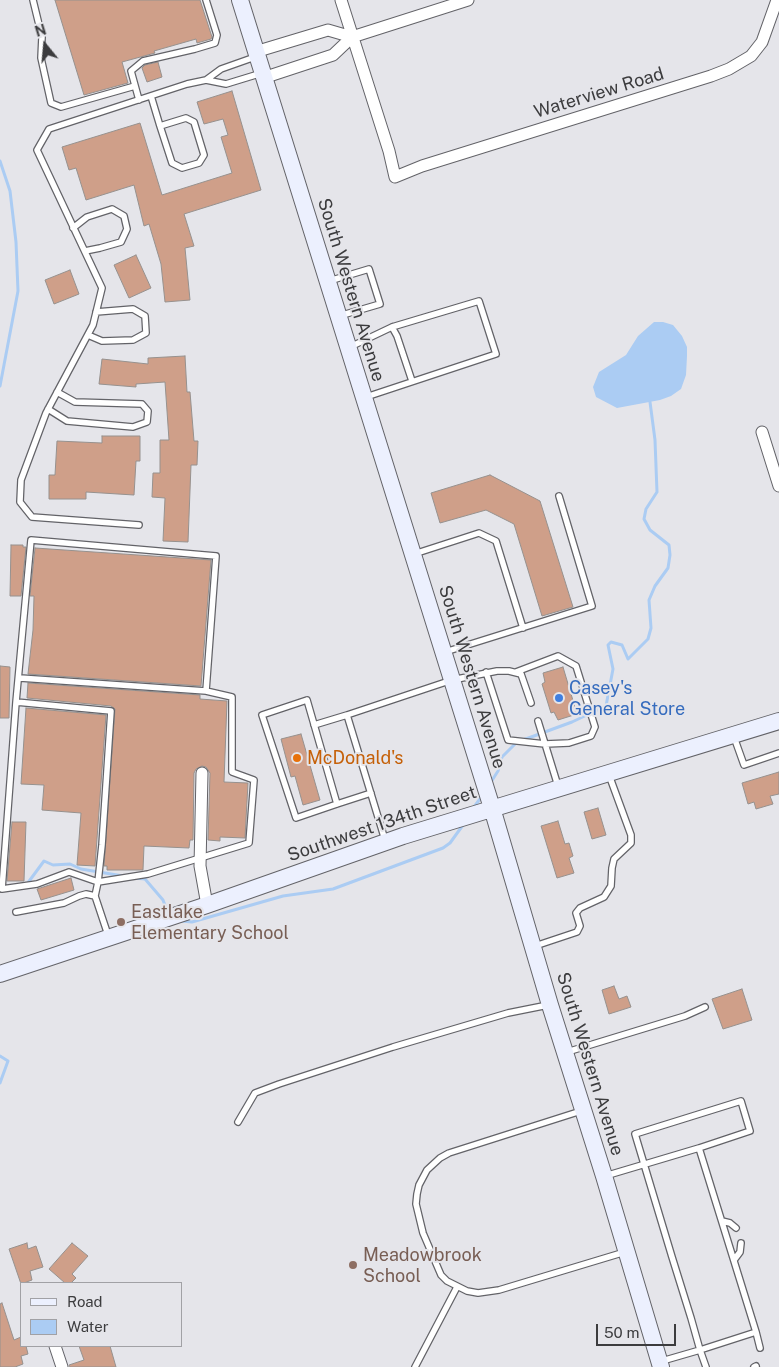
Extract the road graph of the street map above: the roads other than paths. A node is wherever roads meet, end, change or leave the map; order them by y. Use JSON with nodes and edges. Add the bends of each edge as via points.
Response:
{"nodes":[{"id":1,"x":33,"y":0,"type":"edge"},
{"id":2,"x":206,"y":0,"type":"edge"},
{"id":3,"x":240,"y":0,"type":"edge"},
{"id":4,"x":341,"y":0,"type":"edge"},
{"id":5,"x":468,"y":0,"type":"edge"},
{"id":6,"x":777,"y":0,"type":"edge"},
{"id":7,"x":352,"y":37,"type":"junction"},
{"id":8,"x":256,"y":54,"type":"junction"},
{"id":9,"x":263,"y":75,"type":"junction"},
{"id":10,"x":206,"y":80,"type":"junction"},
{"id":11,"x":135,"y":86,"type":"junction"},
{"id":12,"x":151,"y":96,"type":"junction"},
{"id":13,"x":139,"y":100,"type":"junction"},
{"id":14,"x":160,"y":126,"type":"junction"},
{"id":15,"x":73,"y":228,"type":"junction"},
{"id":16,"x":85,"y":251,"type":"junction"},
{"id":17,"x":327,"y":282,"type":"junction"},
{"id":18,"x":96,"y":312,"type":"junction"},
{"id":19,"x":338,"y":316,"type":"junction"},
{"id":20,"x":392,"y":327,"type":"junction"},
{"id":21,"x":88,"y":336,"type":"junction"},
{"id":22,"x":348,"y":348,"type":"junction"},
{"id":23,"x":412,"y":382,"type":"junction"},
{"id":24,"x":57,"y":392,"type":"junction"},
{"id":25,"x":363,"y":398,"type":"junction"},
{"id":26,"x":48,"y":409,"type":"junction"},
{"id":27,"x":762,"y":432,"type":"dead end"},
{"id":28,"x":779,"y":486,"type":"edge"},
{"id":29,"x":559,"y":496,"type":"dead end"},
{"id":30,"x":139,"y":525,"type":"dead end"},
{"id":31,"x":412,"y":554,"type":"junction"},
{"id":32,"x":523,"y":628,"type":"junction"},
{"id":33,"x":443,"y":652,"type":"junction"},
{"id":34,"x":486,"y":672,"type":"junction"},
{"id":35,"x":516,"y":672,"type":"junction"},
{"id":36,"x":20,"y":678,"type":"junction"},
{"id":37,"x":452,"y":680,"type":"junction"},
{"id":38,"x":206,"y":691,"type":"junction"},
{"id":39,"x":16,"y":702,"type":"junction"},
{"id":40,"x":532,"y":703,"type":"dead end"},
{"id":41,"x":347,"y":715,"type":"junction"},
{"id":42,"x":538,"y":721,"type":"dead end"},
{"id":43,"x":779,"y":721,"type":"edge"},
{"id":44,"x":314,"y":725,"type":"junction"},
{"id":45,"x":734,"y":735,"type":"junction"},
{"id":46,"x":545,"y":744,"type":"junction"},
{"id":47,"x":779,"y":753,"type":"edge"},
{"id":48,"x":202,"y":773,"type":"dead end"},
{"id":49,"x":608,"y":773,"type":"junction"},
{"id":50,"x":558,"y":788,"type":"junction"},
{"id":51,"x":371,"y":793,"type":"junction"},
{"id":52,"x":338,"y":804,"type":"junction"},
{"id":53,"x":492,"y":808,"type":"junction"},
{"id":54,"x":386,"y":842,"type":"junction"},
{"id":55,"x":200,"y":858,"type":"junction"},
{"id":56,"x":98,"y":882,"type":"junction"},
{"id":57,"x":95,"y":896,"type":"junction"},
{"id":58,"x":207,"y":905,"type":"junction"},
{"id":59,"x":16,"y":912,"type":"dead end"},
{"id":60,"x":109,"y":937,"type":"junction"},
{"id":61,"x":533,"y":947,"type":"junction"},
{"id":62,"x":0,"y":974,"type":"edge"},
{"id":63,"x":550,"y":1005,"type":"junction"},
{"id":64,"x":705,"y":1007,"type":"dead end"},
{"id":65,"x":565,"y":1053,"type":"junction"},
{"id":66,"x":583,"y":1111,"type":"junction"},
{"id":67,"x":238,"y":1122,"type":"dead end"},
{"id":68,"x":699,"y":1148,"type":"junction"},
{"id":69,"x":645,"y":1164,"type":"junction"},
{"id":70,"x":604,"y":1176,"type":"junction"},
{"id":71,"x":722,"y":1222,"type":"junction"},
{"id":72,"x":736,"y":1228,"type":"dead end"},
{"id":73,"x":741,"y":1243,"type":"dead end"},
{"id":74,"x":626,"y":1251,"type":"junction"},
{"id":75,"x":734,"y":1260,"type":"junction"},
{"id":76,"x":457,"y":1287,"type":"junction"},
{"id":77,"x":756,"y":1332,"type":"junction"},
{"id":78,"x":55,"y":1347,"type":"edge"},
{"id":79,"x":760,"y":1348,"type":"dead end"},
{"id":80,"x":700,"y":1350,"type":"junction"},
{"id":81,"x":661,"y":1365,"type":"edge"},
{"id":82,"x":62,"y":1367,"type":"edge"},
{"id":83,"x":415,"y":1367,"type":"edge"},
{"id":84,"x":706,"y":1367,"type":"edge"}],
"edges":[{"from":1,"to":11,"type":"lane","via":[[42,37],[41,58],[52,103],[61,107]]},
{"from":2,"to":11,"type":"lane","via":[[217,35],[215,43],[143,60],[132,71]]},
{"from":3,"to":8,"type":"main road","name":"South Western Avenue"},
{"from":4,"to":7,"type":"street"},
{"from":5,"to":7,"type":"street"},
{"from":6,"to":7,"type":"street","name":"Waterview Road","via":[[762,42],[751,56],[729,69],[395,177]]},
{"from":7,"to":8,"type":"street","via":[[328,30]]},
{"from":7,"to":9,"type":"street","via":[[333,55]]},
{"from":8,"to":9,"type":"main road","name":"South Western Avenue"},
{"from":8,"to":10,"type":"lane","via":[[221,68]]},
{"from":9,"to":10,"type":"lane","via":[[226,84]]},
{"from":9,"to":17,"type":"main road","name":"South Western Avenue"},
{"from":10,"to":12,"type":"lane"},
{"from":11,"to":13,"type":"lane"},
{"from":12,"to":13,"type":"lane"},
{"from":12,"to":14,"type":"lane"},
{"from":13,"to":15,"type":"lane","via":[[49,128],[37,150]]},
{"from":14,"to":14,"type":"lane","via":[[172,163],[182,168],[199,163],[204,155],[194,122],[186,118]]},
{"from":15,"to":16,"type":"lane"},
{"from":15,"to":16,"type":"lane","via":[[87,217],[112,209],[124,216],[128,229],[121,242]]},
{"from":16,"to":18,"type":"lane","via":[[102,288]]},
{"from":17,"to":19,"type":"main road","name":"South Western Avenue"},
{"from":17,"to":19,"type":"lane","via":[[369,269],[380,304]]},
{"from":18,"to":21,"type":"lane"},
{"from":18,"to":21,"type":"lane","via":[[133,309],[144,316],[146,333],[133,340],[102,341]]},
{"from":19,"to":22,"type":"main road","name":"South Western Avenue"},
{"from":20,"to":22,"type":"lane"},
{"from":20,"to":23,"type":"lane"},
{"from":20,"to":23,"type":"lane","via":[[479,301],[496,354]]},
{"from":21,"to":24,"type":"lane"},
{"from":22,"to":25,"type":"main road","name":"South Western Avenue"},
{"from":23,"to":25,"type":"lane"},
{"from":24,"to":26,"type":"lane"},
{"from":24,"to":26,"type":"lane","via":[[74,402],[142,404],[148,411],[147,422],[133,427],[67,421]]},
{"from":25,"to":31,"type":"main road","name":"South Western Avenue"},
{"from":26,"to":30,"type":"lane","via":[[21,480],[20,502],[32,518]]},
{"from":27,"to":28,"type":"street"},
{"from":29,"to":32,"type":"lane","via":[[592,606]]},
{"from":31,"to":32,"type":"lane","via":[[479,533],[496,541]]},
{"from":31,"to":33,"type":"main road","name":"South Western Avenue"},
{"from":32,"to":33,"type":"lane"},
{"from":33,"to":37,"type":"main road","name":"South Western Avenue"},
{"from":34,"to":35,"type":"lane"},
{"from":34,"to":37,"type":"lane"},
{"from":34,"to":46,"type":"lane","via":[[508,740]]},
{"from":35,"to":40,"type":"lane","via":[[523,677]]},
{"from":35,"to":46,"type":"lane","via":[[558,656],[576,666],[595,727],[591,736],[569,743]]},
{"from":36,"to":38,"type":"lane"},
{"from":36,"to":38,"type":"lane","via":[[32,540],[216,556]]},
{"from":36,"to":39,"type":"lane"},
{"from":37,"to":41,"type":"lane"},
{"from":37,"to":53,"type":"main road","name":"South Western Avenue"},
{"from":38,"to":55,"type":"lane","via":[[232,697],[232,772],[254,780],[249,842]]},
{"from":39,"to":56,"type":"lane","via":[[111,711]]},
{"from":39,"to":56,"type":"lane","via":[[2,889],[37,884],[69,872]]},
{"from":41,"to":44,"type":"lane"},
{"from":41,"to":51,"type":"lane"},
{"from":42,"to":46,"type":"lane"},
{"from":43,"to":45,"type":"main road","name":"Southwest 134th Street"},
{"from":44,"to":52,"type":"lane"},
{"from":44,"to":52,"type":"lane","via":[[307,700],[262,715],[296,818]]},
{"from":45,"to":47,"type":"lane","via":[[744,764]]},
{"from":45,"to":49,"type":"main road","name":"Southwest 134th Street"},
{"from":46,"to":50,"type":"lane"},
{"from":48,"to":55,"type":"street"},
{"from":49,"to":50,"type":"main road","name":"Southwest 134th Street"},
{"from":49,"to":61,"type":"lane","via":[[631,843],[614,859],[611,886],[604,897],[576,913],[580,926],[577,932]]},
{"from":50,"to":53,"type":"main road","name":"Southwest 134th Street"},
{"from":51,"to":52,"type":"lane"},
{"from":51,"to":54,"type":"lane"},
{"from":53,"to":54,"type":"main road","name":"Southwest 134th Street"},
{"from":53,"to":61,"type":"main road","name":"South Western Avenue"},
{"from":54,"to":58,"type":"main road","name":"Southwest 134th Street"},
{"from":55,"to":56,"type":"lane","via":[[148,874]]},
{"from":55,"to":58,"type":"street"},
{"from":56,"to":57,"type":"lane"},
{"from":57,"to":59,"type":"lane","via":[[86,894],[64,904]]},
{"from":57,"to":60,"type":"lane"},
{"from":58,"to":60,"type":"main road","name":"Southwest 134th Street"},
{"from":60,"to":62,"type":"main road","name":"Southwest 134th Street"},
{"from":61,"to":63,"type":"main road","name":"South Western Avenue"},
{"from":63,"to":65,"type":"main road","name":"South Western Avenue"},
{"from":63,"to":67,"type":"lane","via":[[498,1016],[279,1084],[255,1093]]},
{"from":64,"to":65,"type":"lane"},
{"from":65,"to":66,"type":"main road","name":"South Western Avenue"},
{"from":66,"to":70,"type":"main road","name":"South Western Avenue"},
{"from":66,"to":76,"type":"lane","via":[[449,1153],[428,1170],[419,1185],[418,1214],[441,1275]]},
{"from":68,"to":69,"type":"lane"},
{"from":68,"to":69,"type":"lane","via":[[750,1131],[741,1101],[636,1134]]},
{"from":68,"to":71,"type":"lane"},
{"from":69,"to":70,"type":"lane"},
{"from":69,"to":80,"type":"lane"},
{"from":70,"to":74,"type":"main road","name":"South Western Avenue"},
{"from":71,"to":72,"type":"lane"},
{"from":71,"to":75,"type":"lane"},
{"from":73,"to":75,"type":"lane","via":[[740,1252]]},
{"from":74,"to":76,"type":"lane","via":[[492,1292],[467,1291]]},
{"from":74,"to":81,"type":"main road","name":"South Western Avenue"},
{"from":75,"to":77,"type":"lane"},
{"from":76,"to":83,"type":"lane"},
{"from":77,"to":79,"type":"lane"},
{"from":77,"to":80,"type":"lane"},
{"from":78,"to":82,"type":"street"},
{"from":80,"to":81,"type":"lane"},
{"from":80,"to":84,"type":"lane"}]}
